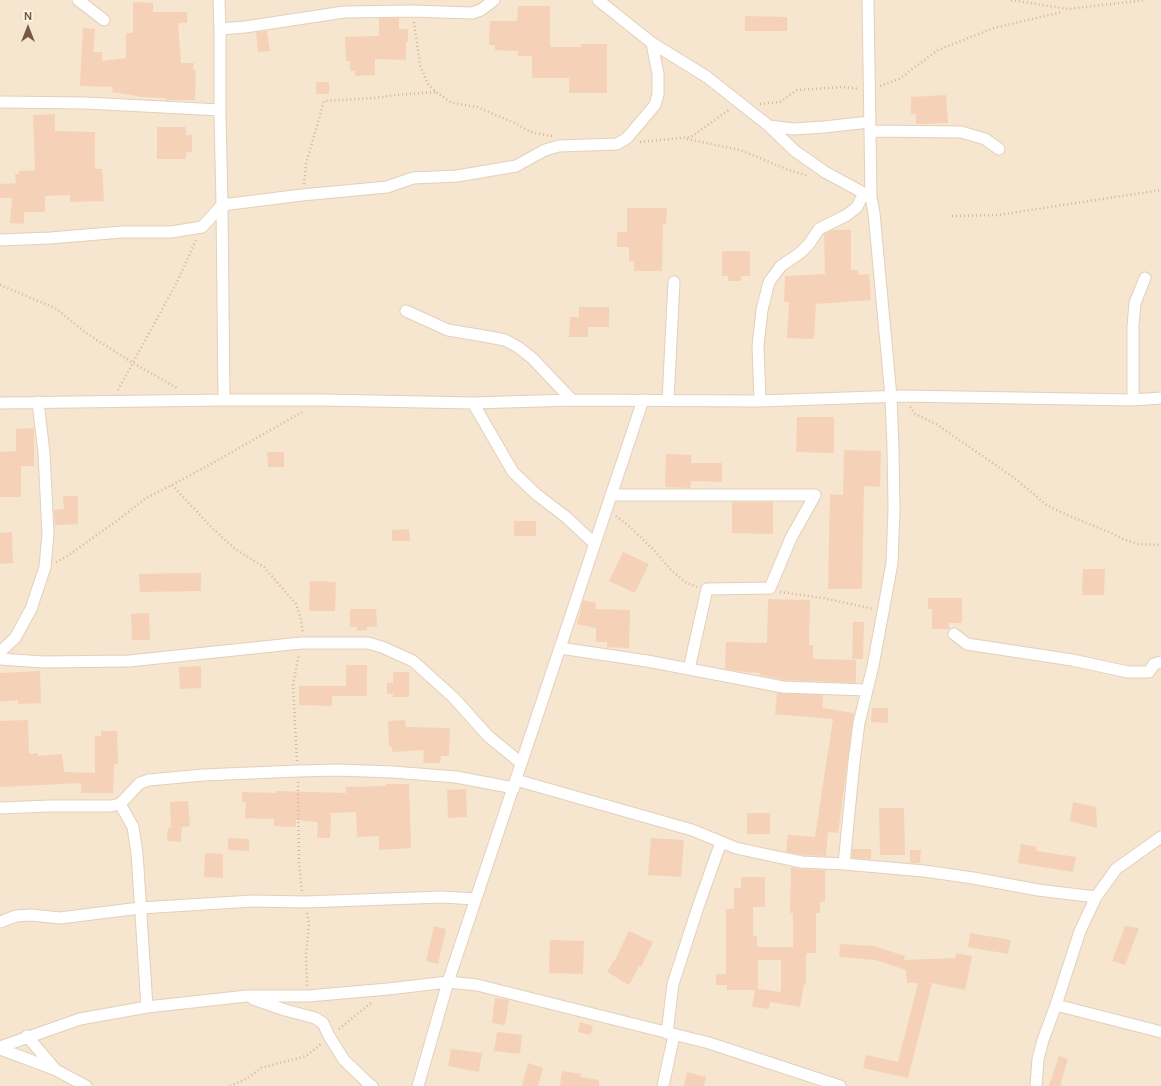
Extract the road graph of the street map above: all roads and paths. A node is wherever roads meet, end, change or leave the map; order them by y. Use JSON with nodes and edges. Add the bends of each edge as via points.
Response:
{"nodes":[{"id":1,"x":78,"y":0,"type":"edge"},
{"id":2,"x":218,"y":0,"type":"edge"},
{"id":3,"x":494,"y":0,"type":"edge"},
{"id":4,"x":598,"y":0,"type":"edge"},
{"id":5,"x":868,"y":0,"type":"edge"},
{"id":6,"x":1011,"y":0,"type":"edge"},
{"id":7,"x":1146,"y":0,"type":"edge"},
{"id":8,"x":412,"y":11,"type":"junction"},
{"id":9,"x":1062,"y":12,"type":"dead end"},
{"id":10,"x":104,"y":20,"type":"dead end"},
{"id":11,"x":220,"y":29,"type":"junction"},
{"id":12,"x":652,"y":43,"type":"junction"},
{"id":13,"x":869,"y":90,"type":"junction"},
{"id":14,"x":436,"y":92,"type":"junction"},
{"id":15,"x":0,"y":102,"type":"edge"},
{"id":16,"x":742,"y":105,"type":"junction"},
{"id":17,"x":220,"y":110,"type":"junction"},
{"id":18,"x":769,"y":126,"type":"junction"},
{"id":19,"x":870,"y":126,"type":"junction"},
{"id":20,"x":683,"y":138,"type":"junction"},
{"id":21,"x":618,"y":144,"type":"junction"},
{"id":22,"x":568,"y":145,"type":"junction"},
{"id":23,"x":999,"y":149,"type":"dead end"},
{"id":24,"x":811,"y":177,"type":"dead end"},
{"id":25,"x":1161,"y":190,"type":"edge"},
{"id":26,"x":302,"y":195,"type":"junction"},
{"id":27,"x":867,"y":195,"type":"junction"},
{"id":28,"x":222,"y":205,"type":"junction"},
{"id":29,"x":952,"y":216,"type":"dead end"},
{"id":30,"x":202,"y":227,"type":"junction"},
{"id":31,"x":0,"y":240,"type":"edge"},
{"id":32,"x":1145,"y":278,"type":"dead end"},
{"id":33,"x":674,"y":282,"type":"dead end"},
{"id":34,"x":0,"y":285,"type":"edge"},
{"id":35,"x":406,"y":311,"type":"dead end"},
{"id":36,"x":133,"y":363,"type":"junction"},
{"id":37,"x":178,"y":389,"type":"dead end"},
{"id":38,"x":903,"y":396,"type":"junction"},
{"id":39,"x":891,"y":397,"type":"junction"},
{"id":40,"x":1161,"y":398,"type":"edge"},
{"id":41,"x":224,"y":400,"type":"junction"},
{"id":42,"x":572,"y":400,"type":"junction"},
{"id":43,"x":643,"y":400,"type":"junction"},
{"id":44,"x":668,"y":400,"type":"junction"},
{"id":45,"x":1133,"y":400,"type":"junction"},
{"id":46,"x":113,"y":401,"type":"junction"},
{"id":47,"x":760,"y":401,"type":"junction"},
{"id":48,"x":38,"y":402,"type":"junction"},
{"id":49,"x":0,"y":403,"type":"edge"},
{"id":50,"x":473,"y":403,"type":"junction"},
{"id":51,"x":305,"y":410,"type":"dead end"},
{"id":52,"x":172,"y":485,"type":"junction"},
{"id":53,"x":611,"y":495,"type":"junction"},
{"id":54,"x":595,"y":544,"type":"junction"},
{"id":55,"x":1161,"y":545,"type":"edge"},
{"id":56,"x":44,"y":566,"type":"junction"},
{"id":57,"x":954,"y":634,"type":"dead end"},
{"id":58,"x":301,"y":643,"type":"junction"},
{"id":59,"x":560,"y":648,"type":"junction"},
{"id":60,"x":0,"y":652,"type":"edge"},
{"id":61,"x":0,"y":659,"type":"edge"},
{"id":62,"x":1161,"y":662,"type":"edge"},
{"id":63,"x":689,"y":669,"type":"junction"},
{"id":64,"x":866,"y":690,"type":"junction"},
{"id":65,"x":521,"y":763,"type":"junction"},
{"id":66,"x":298,"y":771,"type":"junction"},
{"id":67,"x":515,"y":784,"type":"junction"},
{"id":68,"x":120,"y":804,"type":"junction"},
{"id":69,"x":0,"y":808,"type":"edge"},
{"id":70,"x":1161,"y":837,"type":"edge"},
{"id":71,"x":721,"y":842,"type":"junction"},
{"id":72,"x":844,"y":864,"type":"junction"},
{"id":73,"x":1096,"y":897,"type":"junction"},
{"id":74,"x":476,"y":899,"type":"junction"},
{"id":75,"x":305,"y":902,"type":"junction"},
{"id":76,"x":140,"y":908,"type":"junction"},
{"id":77,"x":0,"y":922,"type":"edge"},
{"id":78,"x":448,"y":982,"type":"junction"},
{"id":79,"x":388,"y":989,"type":"junction"},
{"id":80,"x":247,"y":996,"type":"junction"},
{"id":81,"x":308,"y":996,"type":"junction"},
{"id":82,"x":1056,"y":1005,"type":"junction"},
{"id":83,"x":147,"y":1007,"type":"junction"},
{"id":84,"x":1161,"y":1032,"type":"edge"},
{"id":85,"x":671,"y":1034,"type":"junction"},
{"id":86,"x":27,"y":1036,"type":"junction"},
{"id":87,"x":330,"y":1036,"type":"junction"},
{"id":88,"x":0,"y":1048,"type":"edge"},
{"id":89,"x":54,"y":1069,"type":"junction"},
{"id":90,"x":86,"y":1086,"type":"edge"},
{"id":91,"x":230,"y":1086,"type":"edge"},
{"id":92,"x":372,"y":1086,"type":"edge"},
{"id":93,"x":418,"y":1086,"type":"edge"},
{"id":94,"x":663,"y":1086,"type":"edge"},
{"id":95,"x":840,"y":1086,"type":"edge"},
{"id":96,"x":1036,"y":1086,"type":"edge"}],
"edges":[{"from":1,"to":10,"type":"street"},
{"from":2,"to":11,"type":"street"},
{"from":3,"to":8,"type":"street","via":[[477,12]]},
{"from":4,"to":12,"type":"street"},
{"from":5,"to":13,"type":"street"},
{"from":6,"to":7,"type":"path","via":[[1068,9]]},
{"from":8,"to":11,"type":"street","via":[[344,12]]},
{"from":8,"to":14,"type":"path","via":[[420,65],[428,84]]},
{"from":9,"to":13,"type":"path","via":[[994,28],[938,50],[900,79]]},
{"from":11,"to":17,"type":"street"},
{"from":12,"to":16,"type":"street","via":[[707,77]]},
{"from":12,"to":21,"type":"street","via":[[658,74],[655,105],[628,138]]},
{"from":13,"to":16,"type":"path","via":[[844,87],[797,90],[780,102]]},
{"from":13,"to":19,"type":"street"},
{"from":14,"to":22,"type":"path","via":[[452,102],[477,107],[534,133],[550,135]]},
{"from":14,"to":26,"type":"path","via":[[324,101],[306,164]]},
{"from":15,"to":17,"type":"street","via":[[86,103]]},
{"from":16,"to":18,"type":"street"},
{"from":16,"to":20,"type":"path","via":[[730,109],[691,137]]},
{"from":17,"to":28,"type":"street"},
{"from":18,"to":19,"type":"street","via":[[794,129]]},
{"from":18,"to":27,"type":"street","via":[[794,150],[825,172]]},
{"from":19,"to":23,"type":"street","via":[[961,132],[985,139]]},
{"from":19,"to":27,"type":"street"},
{"from":20,"to":21,"type":"path"},
{"from":20,"to":24,"type":"path","via":[[740,150]]},
{"from":21,"to":22,"type":"street"},
{"from":22,"to":26,"type":"street","via":[[545,150],[516,166],[458,176],[413,178],[387,187]]},
{"from":25,"to":29,"type":"path","via":[[998,215]]},
{"from":26,"to":28,"type":"street"},
{"from":27,"to":39,"type":"street","via":[[874,213]]},
{"from":27,"to":47,"type":"street","via":[[847,215],[819,229],[809,244],[781,266],[769,282],[762,310],[758,346]]},
{"from":28,"to":30,"type":"street"},
{"from":28,"to":41,"type":"street"},
{"from":30,"to":31,"type":"street","via":[[171,232],[122,232]]},
{"from":30,"to":36,"type":"path","via":[[177,282]]},
{"from":32,"to":45,"type":"street","via":[[1134,303]]},
{"from":33,"to":44,"type":"street"},
{"from":34,"to":36,"type":"path","via":[[55,308],[89,335]]},
{"from":35,"to":42,"type":"street","via":[[448,330],[505,340],[532,358]]},
{"from":36,"to":37,"type":"path"},
{"from":36,"to":46,"type":"path"},
{"from":38,"to":39,"type":"street"},
{"from":38,"to":45,"type":"street"},
{"from":38,"to":55,"type":"path","via":[[916,414],[936,424],[1013,477],[1048,506],[1123,539],[1138,544]]},
{"from":39,"to":47,"type":"street"},
{"from":39,"to":64,"type":"street","via":[[894,499],[892,563],[873,666]]},
{"from":40,"to":45,"type":"street"},
{"from":41,"to":46,"type":"street"},
{"from":41,"to":50,"type":"street"},
{"from":42,"to":43,"type":"street"},
{"from":42,"to":50,"type":"street"},
{"from":43,"to":44,"type":"street"},
{"from":43,"to":53,"type":"street"},
{"from":44,"to":47,"type":"street"},
{"from":46,"to":48,"type":"street"},
{"from":48,"to":49,"type":"street"},
{"from":48,"to":56,"type":"street","via":[[44,453],[48,534]]},
{"from":50,"to":54,"type":"street","via":[[513,472]]},
{"from":51,"to":52,"type":"path"},
{"from":52,"to":56,"type":"path","via":[[146,498],[66,557]]},
{"from":52,"to":58,"type":"path","via":[[235,549],[264,567],[296,604],[303,628]]},
{"from":53,"to":54,"type":"street"},
{"from":53,"to":63,"type":"street","via":[[815,495],[791,538],[770,588],[707,589]]},
{"from":54,"to":59,"type":"street"},
{"from":56,"to":60,"type":"street","via":[[31,609],[15,638]]},
{"from":57,"to":62,"type":"street","via":[[967,644],[1072,660],[1128,672],[1149,672],[1154,664]]},
{"from":58,"to":61,"type":"street","via":[[129,661],[43,662]]},
{"from":58,"to":65,"type":"street","via":[[368,643],[413,661],[454,698],[488,736]]},
{"from":58,"to":66,"type":"path","via":[[293,685]]},
{"from":59,"to":63,"type":"street"},
{"from":59,"to":65,"type":"street"},
{"from":63,"to":64,"type":"street","via":[[783,687]]},
{"from":64,"to":72,"type":"street","via":[[854,762]]},
{"from":65,"to":67,"type":"street"},
{"from":66,"to":67,"type":"street","via":[[409,773]]},
{"from":66,"to":68,"type":"street","via":[[149,780],[140,784]]},
{"from":66,"to":75,"type":"path","via":[[299,865]]},
{"from":67,"to":71,"type":"street","via":[[692,830]]},
{"from":67,"to":74,"type":"street"},
{"from":68,"to":69,"type":"street"},
{"from":68,"to":76,"type":"street","via":[[133,827]]},
{"from":70,"to":73,"type":"street","via":[[1116,869]]},
{"from":71,"to":72,"type":"street","via":[[736,848],[802,862]]},
{"from":71,"to":85,"type":"street","via":[[673,984]]},
{"from":72,"to":73,"type":"street","via":[[931,872]]},
{"from":73,"to":82,"type":"street","via":[[1080,931]]},
{"from":74,"to":75,"type":"street","via":[[442,897]]},
{"from":74,"to":78,"type":"street"},
{"from":75,"to":76,"type":"street","via":[[253,901]]},
{"from":75,"to":81,"type":"path","via":[[309,924],[306,954]]},
{"from":76,"to":77,"type":"street","via":[[60,918],[16,916]]},
{"from":76,"to":83,"type":"street"},
{"from":78,"to":79,"type":"street"},
{"from":78,"to":85,"type":"street","via":[[477,985]]},
{"from":78,"to":93,"type":"street"},
{"from":79,"to":81,"type":"street"},
{"from":79,"to":87,"type":"path"},
{"from":80,"to":81,"type":"street"},
{"from":80,"to":83,"type":"street"},
{"from":80,"to":87,"type":"street","via":[[315,1018],[323,1023]]},
{"from":82,"to":84,"type":"street"},
{"from":82,"to":96,"type":"street","via":[[1038,1059]]},
{"from":83,"to":86,"type":"street","via":[[80,1019]]},
{"from":85,"to":94,"type":"street"},
{"from":85,"to":95,"type":"street","via":[[709,1043]]},
{"from":86,"to":88,"type":"street"},
{"from":86,"to":89,"type":"street"},
{"from":87,"to":91,"type":"path","via":[[306,1056],[261,1068],[248,1078]]},
{"from":87,"to":92,"type":"street","via":[[344,1060]]},
{"from":88,"to":89,"type":"street"},
{"from":89,"to":90,"type":"street"}]}
